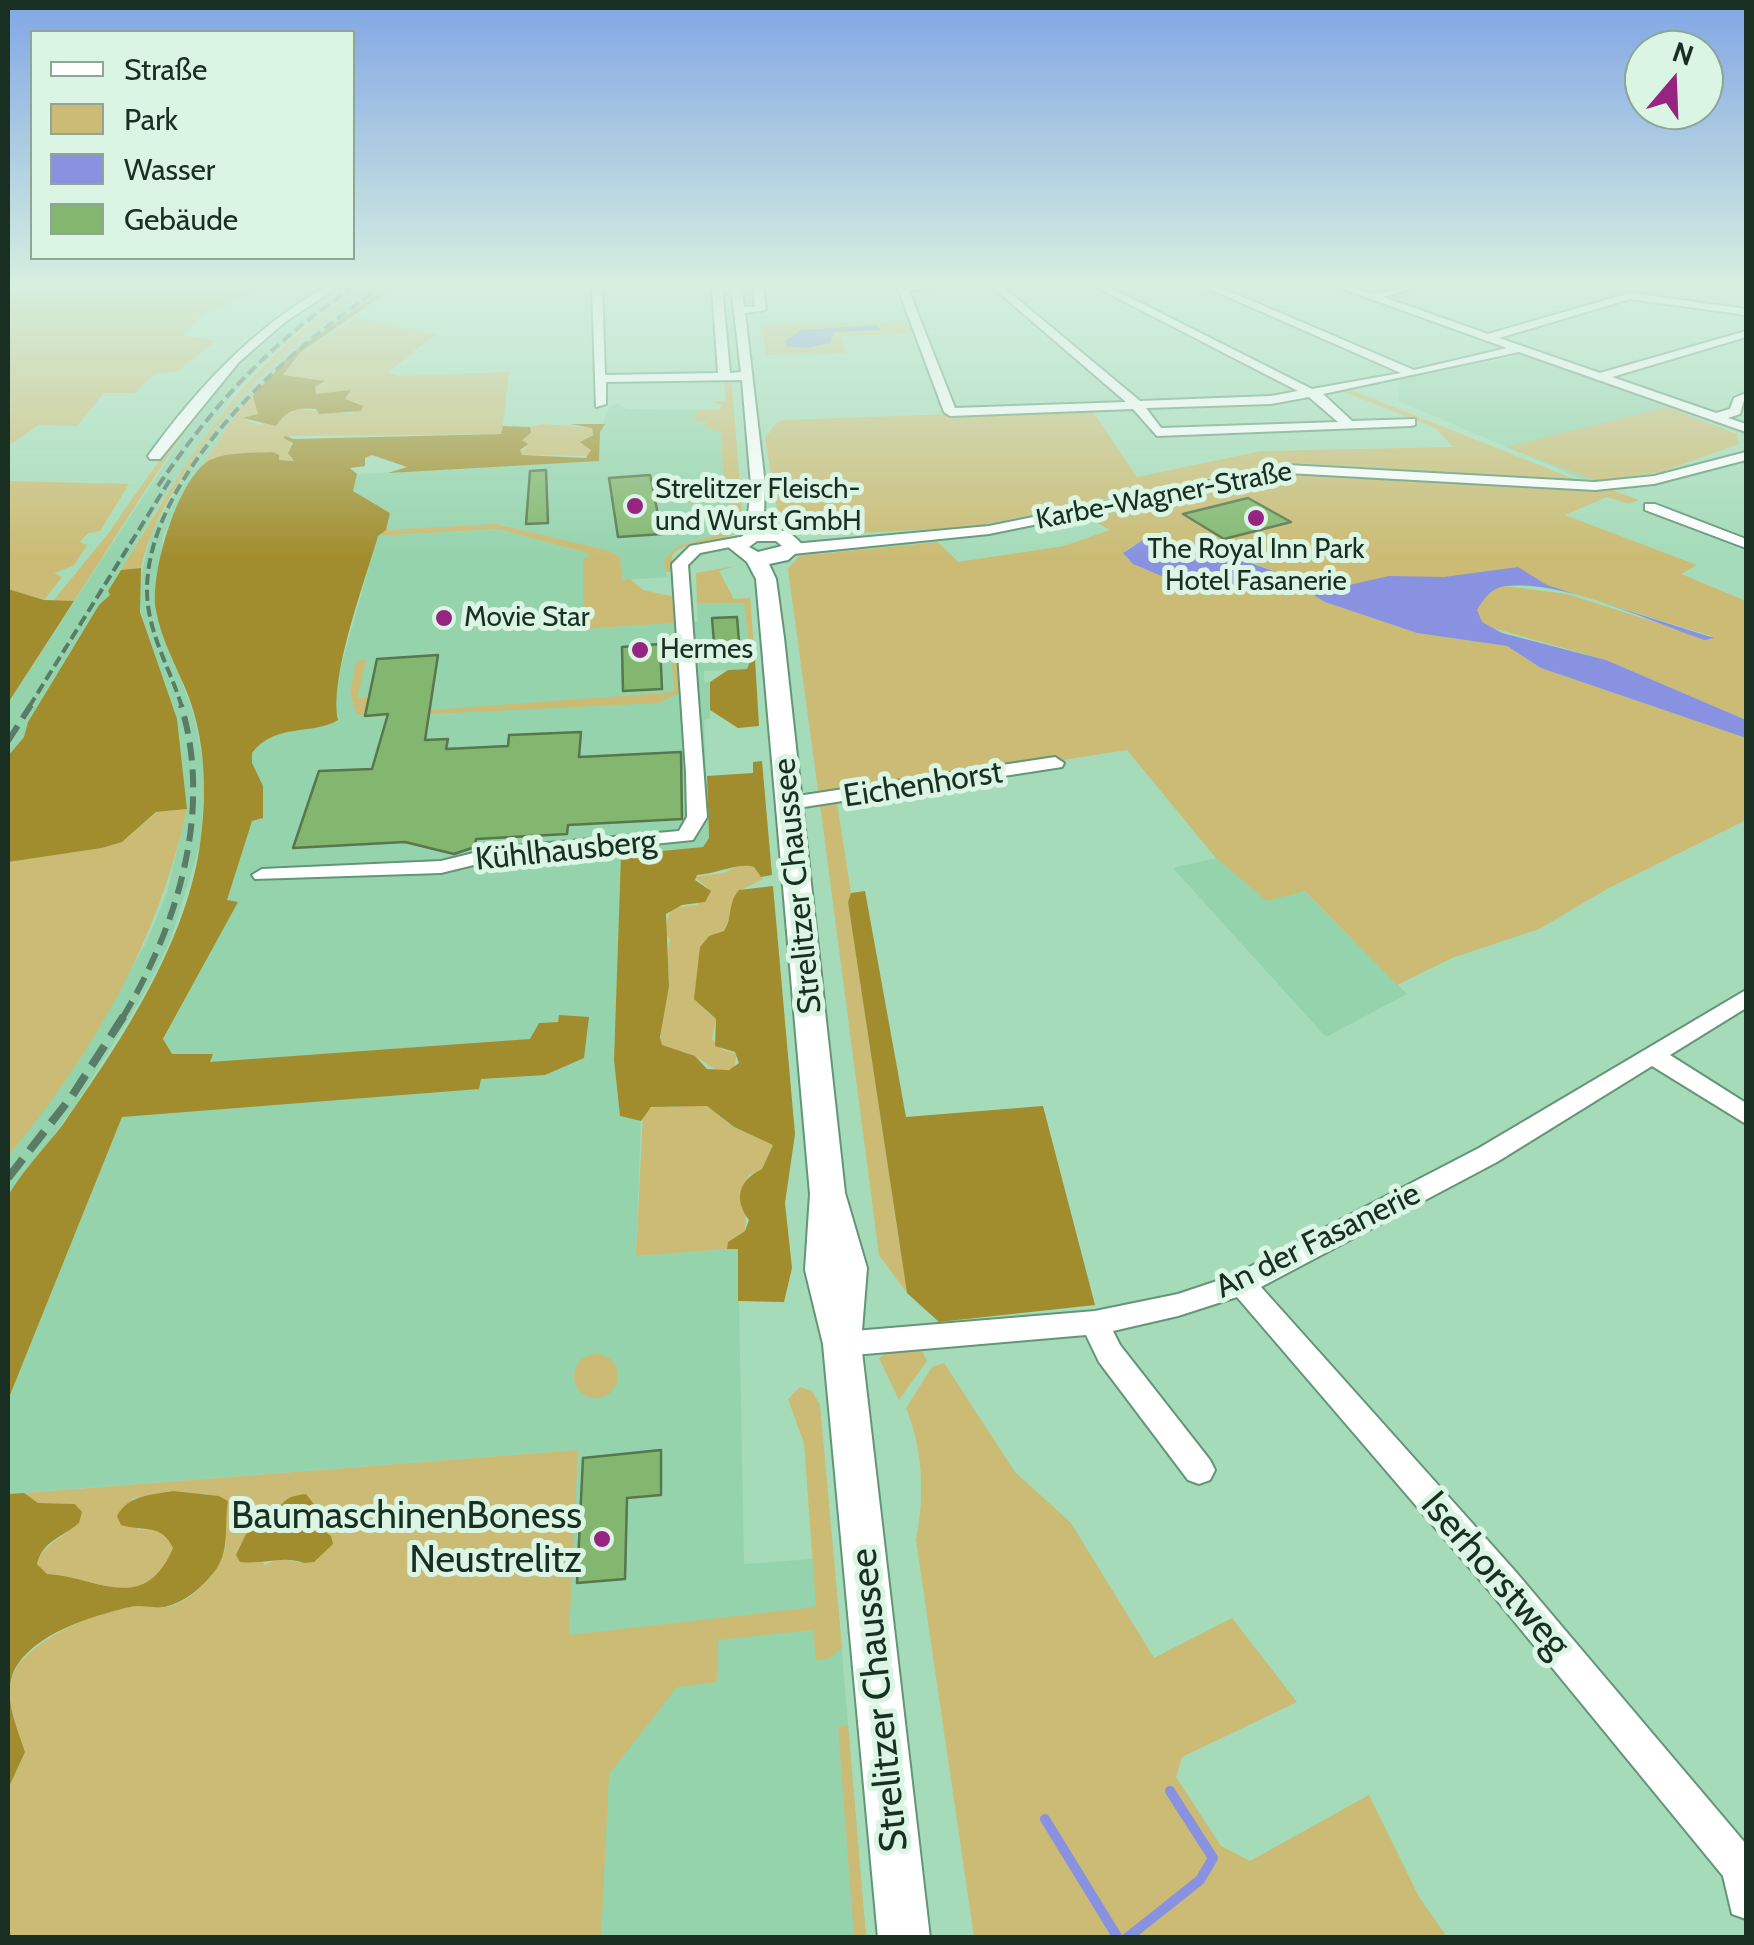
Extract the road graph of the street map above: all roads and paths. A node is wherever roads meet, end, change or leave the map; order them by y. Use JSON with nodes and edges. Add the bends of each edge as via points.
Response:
{"nodes":[{"id":1,"x":735,"y":376,"type":"edge"},
{"id":2,"x":216,"y":377,"type":"edge"},
{"id":3,"x":700,"y":377,"type":"edge"},
{"id":4,"x":936,"y":377,"type":"edge"},
{"id":5,"x":1104,"y":377,"type":"edge"},
{"id":6,"x":1278,"y":377,"type":"edge"},
{"id":7,"x":1392,"y":377,"type":"edge"},
{"id":8,"x":1598,"y":377,"type":"edge"},
{"id":9,"x":598,"y":379,"type":"joint"},
{"id":10,"x":1312,"y":394,"type":"junction"},
{"id":11,"x":1746,"y":397,"type":"edge"},
{"id":12,"x":600,"y":404,"type":"dead end"},
{"id":13,"x":1139,"y":406,"type":"junction"},
{"id":14,"x":1718,"y":420,"type":"junction"},
{"id":15,"x":1410,"y":422,"type":"dead end"},
{"id":16,"x":1349,"y":425,"type":"junction"},
{"id":17,"x":1746,"y":431,"type":"edge"},
{"id":18,"x":1746,"y":452,"type":"edge"},
{"id":19,"x":155,"y":456,"type":"dead end"},
{"id":20,"x":1650,"y":507,"type":"dead end"},
{"id":21,"x":1746,"y":544,"type":"edge"},
{"id":22,"x":765,"y":546,"type":"junction"},
{"id":23,"x":1054,"y":763,"type":"dead end"},
{"id":24,"x":791,"y":803,"type":"junction"},
{"id":25,"x":262,"y":875,"type":"dead end"},
{"id":26,"x":1746,"y":998,"type":"edge"},
{"id":27,"x":1655,"y":1057,"type":"junction"},
{"id":28,"x":1746,"y":1115,"type":"edge"},
{"id":29,"x":1242,"y":1284,"type":"junction"},
{"id":30,"x":1095,"y":1323,"type":"junction"},
{"id":31,"x":842,"y":1344,"type":"junction"},
{"id":32,"x":1199,"y":1470,"type":"dead end"},
{"id":33,"x":1745,"y":1881,"type":"edge"},
{"id":34,"x":904,"y":1938,"type":"edge"}],
"edges":[{"from":1,"to":22,"type":"street","name":"Strelitzer Chaussee"},
{"from":2,"to":19,"type":"street"},
{"from":3,"to":9,"type":"street"},
{"from":4,"to":13,"type":"street","via":[[950,412]]},
{"from":5,"to":13,"type":"street"},
{"from":6,"to":10,"type":"street"},
{"from":7,"to":10,"type":"street"},
{"from":8,"to":14,"type":"street"},
{"from":9,"to":12,"type":"street"},
{"from":10,"to":13,"type":"street"},
{"from":10,"to":16,"type":"street"},
{"from":11,"to":14,"type":"street"},
{"from":13,"to":16,"type":"street","via":[[1158,432]]},
{"from":14,"to":17,"type":"street"},
{"from":15,"to":16,"type":"street"},
{"from":18,"to":22,"type":"street","name":"Karbe-Wagner-Straße","via":[[1654,480],[1595,486],[1288,469],[990,530]]},
{"from":20,"to":21,"type":"street"},
{"from":22,"to":24,"type":"main road","name":"Strelitzer Chaussee"},
{"from":22,"to":25,"type":"street","name":"Kühlhausberg","via":[[700,548],[680,564],[696,773],[696,817],[686,836],[494,854],[441,868]]},
{"from":23,"to":24,"type":"street","name":"Eichenhorst"},
{"from":24,"to":31,"type":"main road","name":"Strelitzer Chaussee","via":[[828,1194],[820,1243],[824,1293]]},
{"from":26,"to":27,"type":"street","name":"An der Fasanerie"},
{"from":27,"to":28,"type":"street"},
{"from":27,"to":29,"type":"street","name":"An der Fasanerie","via":[[1411,1198]]},
{"from":29,"to":30,"type":"street","name":"An der Fasanerie"},
{"from":29,"to":33,"type":"street","name":"Iserhorstweg","via":[[1503,1582]]},
{"from":30,"to":31,"type":"street","name":"An der Fasanerie"},
{"from":30,"to":32,"type":"street","via":[[1109,1353]]},
{"from":31,"to":34,"type":"main road","name":"Strelitzer Chaussee"}]}
